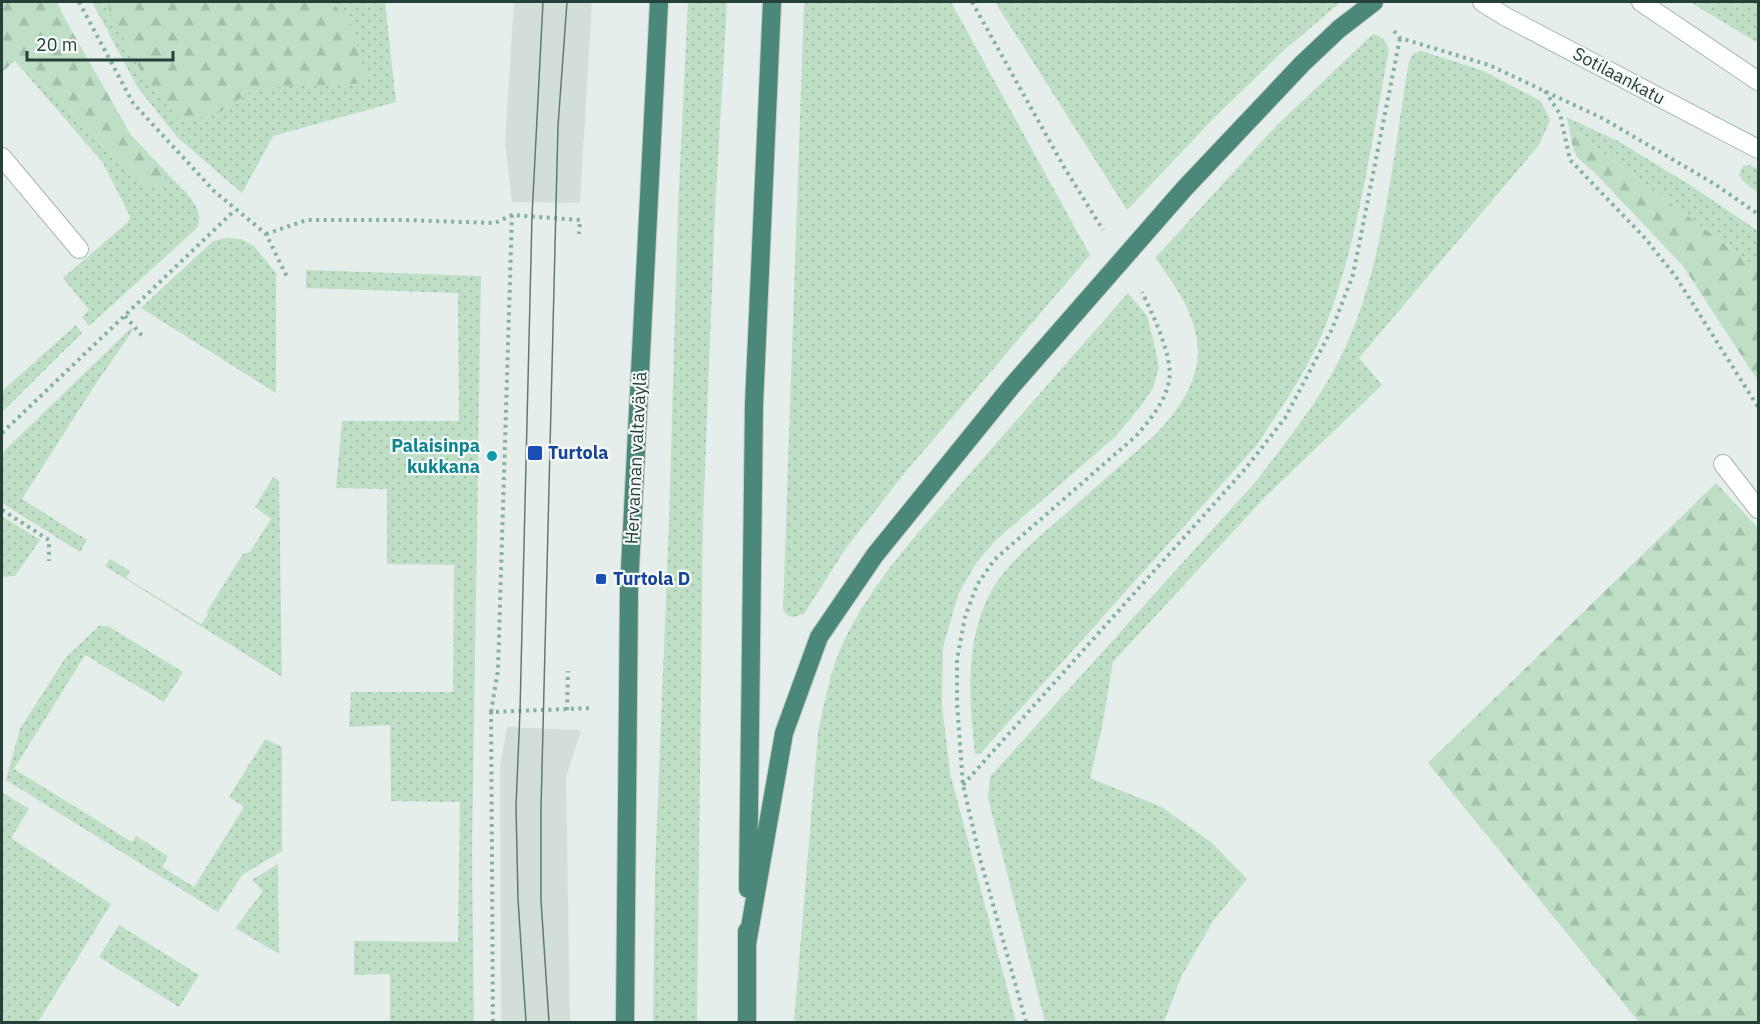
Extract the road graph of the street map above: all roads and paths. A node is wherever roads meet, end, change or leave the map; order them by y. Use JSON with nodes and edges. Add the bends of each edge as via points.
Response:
{"nodes":[{"id":1,"x":79,"y":2,"type":"edge"},
{"id":2,"x":659,"y":2,"type":"edge"},
{"id":3,"x":772,"y":2,"type":"edge"},
{"id":4,"x":972,"y":2,"type":"edge"},
{"id":5,"x":1482,"y":2,"type":"edge"},
{"id":6,"x":1641,"y":2,"type":"edge"},
{"id":7,"x":1372,"y":3,"type":"edge"},
{"id":8,"x":1400,"y":38,"type":"junction"},
{"id":9,"x":1758,"y":81,"type":"edge"},
{"id":10,"x":1545,"y":91,"type":"junction"},
{"id":11,"x":1758,"y":149,"type":"edge"},
{"id":12,"x":2,"y":157,"type":"edge"},
{"id":13,"x":235,"y":210,"type":"junction"},
{"id":14,"x":1758,"y":214,"type":"edge"},
{"id":15,"x":512,"y":215,"type":"junction"},
{"id":16,"x":266,"y":234,"type":"junction"},
{"id":17,"x":579,"y":234,"type":"dead end"},
{"id":18,"x":1106,"y":234,"type":"dead end"},
{"id":19,"x":79,"y":249,"type":"dead end"},
{"id":20,"x":286,"y":277,"type":"dead end"},
{"id":21,"x":1139,"y":286,"type":"dead end"},
{"id":22,"x":125,"y":316,"type":"junction"},
{"id":23,"x":144,"y":338,"type":"dead end"},
{"id":24,"x":1758,"y":407,"type":"edge"},
{"id":25,"x":2,"y":433,"type":"edge"},
{"id":26,"x":1723,"y":464,"type":"dead end"},
{"id":27,"x":1758,"y":509,"type":"edge"},
{"id":28,"x":2,"y":510,"type":"edge"},
{"id":29,"x":49,"y":561,"type":"dead end"},
{"id":30,"x":568,"y":671,"type":"dead end"},
{"id":31,"x":593,"y":709,"type":"dead end"},
{"id":32,"x":567,"y":710,"type":"junction"},
{"id":33,"x":491,"y":712,"type":"junction"},
{"id":34,"x":963,"y":785,"type":"junction"},
{"id":35,"x":747,"y":944,"type":"junction"},
{"id":36,"x":493,"y":1023,"type":"edge"},
{"id":37,"x":626,"y":1023,"type":"edge"},
{"id":38,"x":747,"y":1023,"type":"edge"},
{"id":39,"x":1026,"y":1023,"type":"edge"}],
"edges":[{"from":1,"to":13,"type":"path","via":[[133,103]]},
{"from":2,"to":37,"type":"highway","name":"Hervannan valtaväylä","via":[[629,588]]},
{"from":3,"to":35,"type":"highway","via":[[754,405]]},
{"from":4,"to":18,"type":"path"},
{"from":5,"to":11,"type":"main road","name":"Sotilaankatu"},
{"from":6,"to":9,"type":"main road"},
{"from":7,"to":8,"type":"path"},
{"from":7,"to":35,"type":"highway","via":[[1339,28],[1270,97],[1011,387],[875,555],[819,637],[784,733]]},
{"from":8,"to":10,"type":"path","via":[[1489,65]]},
{"from":8,"to":34,"type":"path","via":[[1353,275],[1332,329],[1285,418],[1246,468]]},
{"from":10,"to":14,"type":"path","via":[[1612,124]]},
{"from":10,"to":24,"type":"path","via":[[1560,114],[1570,160],[1644,237],[1676,277]]},
{"from":12,"to":19,"type":"main road"},
{"from":13,"to":16,"type":"path"},
{"from":13,"to":22,"type":"path"},
{"from":15,"to":16,"type":"path","via":[[495,223],[307,220]]},
{"from":15,"to":17,"type":"path","via":[[580,220]]},
{"from":15,"to":33,"type":"path","via":[[498,670]]},
{"from":16,"to":20,"type":"path"},
{"from":21,"to":34,"type":"path","via":[[1158,325],[1170,379],[1151,419],[1136,436],[1012,542],[977,585],[965,617],[957,658]]},
{"from":22,"to":23,"type":"path"},
{"from":22,"to":25,"type":"path"},
{"from":26,"to":27,"type":"main road"},
{"from":28,"to":29,"type":"path","via":[[50,540]]},
{"from":30,"to":32,"type":"path"},
{"from":31,"to":32,"type":"path"},
{"from":32,"to":33,"type":"path"},
{"from":33,"to":36,"type":"path"},
{"from":34,"to":39,"type":"path"},
{"from":35,"to":38,"type":"highway"}]}
